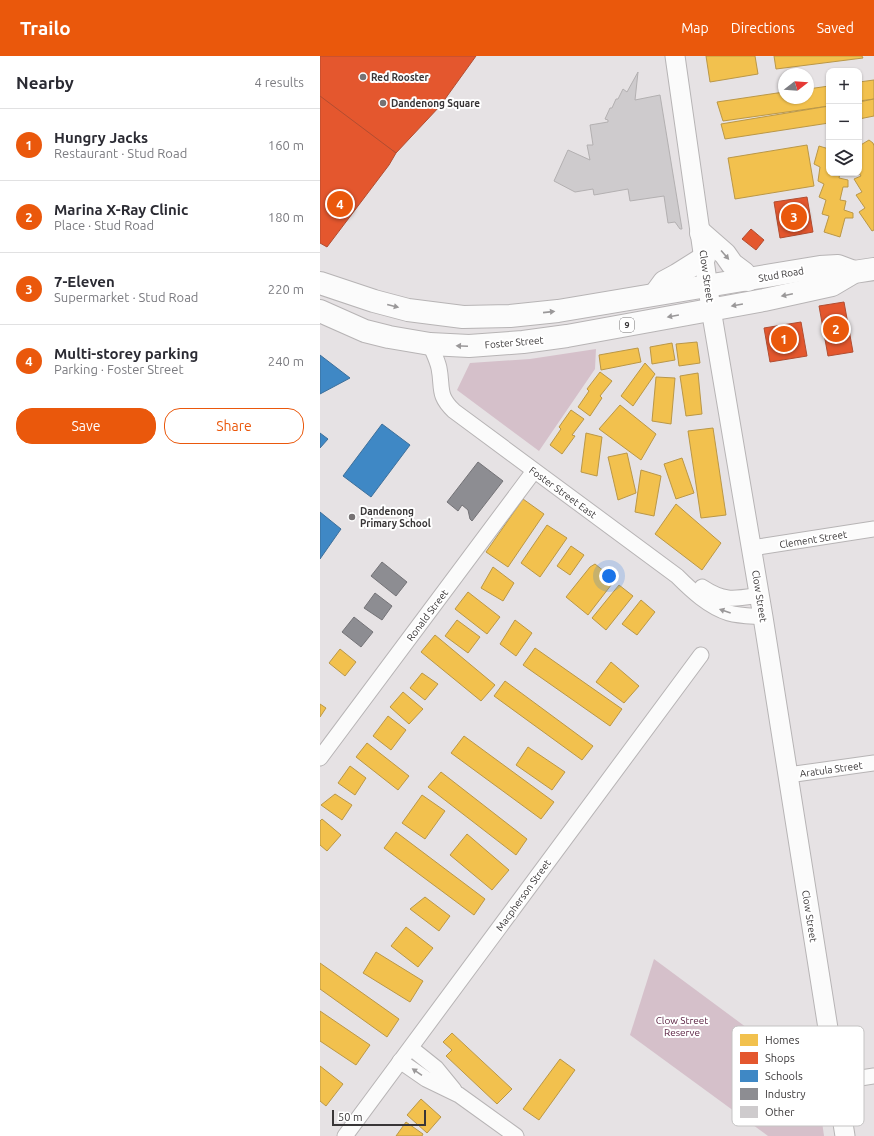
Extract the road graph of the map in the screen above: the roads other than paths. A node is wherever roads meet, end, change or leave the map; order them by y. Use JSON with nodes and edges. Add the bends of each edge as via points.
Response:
{"nodes":[{"id":1,"x":675,"y":56,"type":"edge"},
{"id":2,"x":700,"y":233,"type":"junction"},
{"id":3,"x":704,"y":258,"type":"junction"},
{"id":4,"x":864,"y":270,"type":"edge"},
{"id":5,"x":748,"y":280,"type":"junction"},
{"id":6,"x":708,"y":285,"type":"junction"},
{"id":7,"x":338,"y":289,"type":"edge"},
{"id":8,"x":654,"y":295,"type":"junction"},
{"id":9,"x":711,"y":309,"type":"junction"},
{"id":10,"x":328,"y":315,"type":"edge"},
{"id":11,"x":430,"y":344,"type":"junction"},
{"id":12,"x":534,"y":471,"type":"junction"},
{"id":13,"x":874,"y":529,"type":"edge"},
{"id":14,"x":752,"y":548,"type":"junction"},
{"id":15,"x":678,"y":576,"type":"junction"},
{"id":16,"x":760,"y":595,"type":"junction"},
{"id":17,"x":763,"y":617,"type":"junction"},
{"id":18,"x":701,"y":654,"type":"dead end"},
{"id":19,"x":320,"y":758,"type":"edge"},
{"id":20,"x":874,"y":763,"type":"edge"},
{"id":21,"x":788,"y":775,"type":"junction"},
{"id":22,"x":826,"y":1026,"type":"edge"},
{"id":23,"x":411,"y":1048,"type":"junction"},
{"id":24,"x":400,"y":1061,"type":"junction"},
{"id":25,"x":874,"y":1076,"type":"edge"},
{"id":26,"x":864,"y":1078,"type":"edge"},
{"id":27,"x":459,"y":1095,"type":"junction"},
{"id":28,"x":843,"y":1126,"type":"edge"},
{"id":29,"x":345,"y":1136,"type":"edge"},
{"id":30,"x":516,"y":1136,"type":"edge"},
{"id":31,"x":845,"y":1136,"type":"edge"}],
"edges":[{"from":1,"to":2,"type":"main road","name":"Clow Street"},
{"from":2,"to":3,"type":"main road","name":"Clow Street"},
{"from":2,"to":5,"type":"highway","one_way":true,"via":[[725,254]]},
{"from":3,"to":6,"type":"main road","name":"Clow Street"},
{"from":3,"to":8,"type":"highway","via":[[664,282]]},
{"from":4,"to":5,"type":"highway","name":"Stud Road","number":"9","via":[[838,266],[820,267]]},
{"from":4,"to":9,"type":"highway","name":"Stud Road","number":"9","one_way":true,"via":[[832,285]]},
{"from":5,"to":6,"type":"highway","name":"Stud Road","number":"9"},
{"from":6,"to":8,"type":"highway","number":"9"},
{"from":6,"to":9,"type":"main road","name":"Clow Street"},
{"from":7,"to":8,"type":"highway","number":"9","one_way":true,"via":[[408,310],[463,316],[510,316],[550,312]]},
{"from":7,"to":10,"type":"highway"},
{"from":9,"to":11,"type":"highway","name":"Foster Street","number":"9","one_way":true,"via":[[555,338],[469,346]]},
{"from":9,"to":14,"type":"main road","name":"Clow Street"},
{"from":10,"to":11,"type":"highway","name":"Foster Street","number":"9","via":[[365,331]]},
{"from":11,"to":12,"type":"street","name":"Foster Street East","via":[[438,367],[443,398],[449,406]]},
{"from":12,"to":15,"type":"street","name":"Foster Street East"},
{"from":12,"to":19,"type":"street","name":"Ronald Street"},
{"from":13,"to":14,"type":"street","name":"Clement Street"},
{"from":14,"to":16,"type":"main road","name":"Clow Street"},
{"from":15,"to":16,"type":"street","name":"Foster Street East","via":[[724,598]]},
{"from":17,"to":15,"type":"street","name":"Foster Street East","one_way":true,"via":[[719,609]]},
{"from":16,"to":17,"type":"main road","name":"Clow Street"},
{"from":17,"to":21,"type":"main road","name":"Clow Street"},
{"from":18,"to":23,"type":"street","name":"Macpherson Street"},
{"from":20,"to":21,"type":"street","name":"Aratula Street"},
{"from":21,"to":22,"type":"main road","name":"Clow Street"},
{"from":23,"to":24,"type":"street","name":"Macpherson Street"},
{"from":23,"to":27,"type":"street","via":[[436,1068]]},
{"from":27,"to":24,"type":"street","one_way":true,"via":[[426,1079]]},
{"from":24,"to":29,"type":"street","name":"Macpherson Street"},
{"from":25,"to":26,"type":"street"},
{"from":27,"to":30,"type":"street"},
{"from":28,"to":31,"type":"main road","name":"Clow Street"}]}
